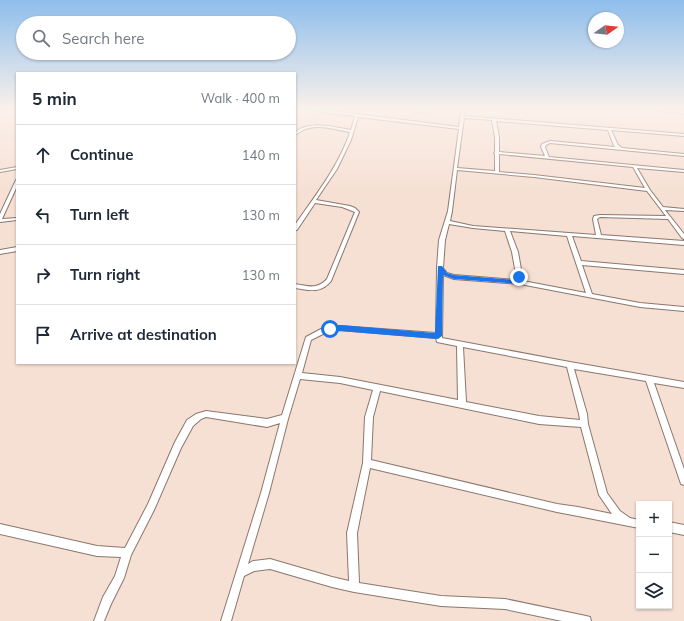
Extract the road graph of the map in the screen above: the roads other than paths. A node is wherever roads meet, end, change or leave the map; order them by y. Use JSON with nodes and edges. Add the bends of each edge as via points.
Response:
{"nodes":[{"id":1,"x":350,"y":138,"type":"edge"},
{"id":2,"x":460,"y":138,"type":"edge"},
{"id":3,"x":497,"y":138,"type":"edge"},
{"id":4,"x":611,"y":138,"type":"edge"},
{"id":5,"x":614,"y":147,"type":"junction"},
{"id":6,"x":496,"y":153,"type":"junction"},
{"id":7,"x":683,"y":156,"type":"edge"},
{"id":8,"x":547,"y":158,"type":"junction"},
{"id":9,"x":634,"y":166,"type":"junction"},
{"id":10,"x":16,"y":168,"type":"edge"},
{"id":11,"x":455,"y":169,"type":"junction"},
{"id":12,"x":684,"y":170,"type":"edge"},
{"id":13,"x":0,"y":171,"type":"edge"},
{"id":14,"x":497,"y":173,"type":"junction"},
{"id":15,"x":648,"y":190,"type":"junction"},
{"id":16,"x":15,"y":191,"type":"edge"},
{"id":17,"x":314,"y":201,"type":"junction"},
{"id":18,"x":662,"y":208,"type":"junction"},
{"id":19,"x":684,"y":210,"type":"edge"},
{"id":20,"x":16,"y":218,"type":"edge"},
{"id":21,"x":669,"y":218,"type":"junction"},
{"id":22,"x":0,"y":220,"type":"edge"},
{"id":23,"x":297,"y":221,"type":"edge"},
{"id":24,"x":448,"y":222,"type":"junction"},
{"id":25,"x":507,"y":230,"type":"junction"},
{"id":26,"x":569,"y":235,"type":"junction"},
{"id":27,"x":599,"y":237,"type":"junction"},
{"id":28,"x":684,"y":237,"type":"edge"},
{"id":29,"x":684,"y":243,"type":"edge"},
{"id":30,"x":16,"y":249,"type":"edge"},
{"id":31,"x":0,"y":252,"type":"edge"},
{"id":32,"x":579,"y":263,"type":"junction"},
{"id":33,"x":440,"y":268,"type":"junction"},
{"id":34,"x":684,"y":272,"type":"edge"},
{"id":35,"x":520,"y":282,"type":"junction"},
{"id":36,"x":296,"y":286,"type":"edge"},
{"id":37,"x":590,"y":295,"type":"junction"},
{"id":38,"x":684,"y":309,"type":"edge"},
{"id":39,"x":438,"y":336,"type":"junction"},
{"id":40,"x":460,"y":345,"type":"junction"},
{"id":41,"x":570,"y":365,"type":"junction"},
{"id":42,"x":298,"y":376,"type":"junction"},
{"id":43,"x":649,"y":379,"type":"junction"},
{"id":44,"x":684,"y":386,"type":"edge"},
{"id":45,"x":377,"y":388,"type":"junction"},
{"id":46,"x":462,"y":404,"type":"junction"},
{"id":47,"x":284,"y":418,"type":"junction"},
{"id":48,"x":584,"y":424,"type":"junction"},
{"id":49,"x":367,"y":464,"type":"junction"},
{"id":50,"x":684,"y":481,"type":"edge"},
{"id":51,"x":616,"y":517,"type":"junction"},
{"id":52,"x":636,"y":523,"type":"edge"},
{"id":53,"x":672,"y":528,"type":"edge"},
{"id":54,"x":0,"y":529,"type":"edge"},
{"id":55,"x":684,"y":530,"type":"edge"},
{"id":56,"x":127,"y":553,"type":"junction"},
{"id":57,"x":240,"y":573,"type":"junction"},
{"id":58,"x":354,"y":586,"type":"junction"},
{"id":59,"x":99,"y":621,"type":"edge"},
{"id":60,"x":226,"y":621,"type":"edge"},
{"id":61,"x":586,"y":621,"type":"edge"}],
"edges":[{"from":1,"to":17,"type":"street","via":[[338,165]]},
{"from":2,"to":11,"type":"street"},
{"from":3,"to":6,"type":"street"},
{"from":4,"to":5,"type":"street"},
{"from":5,"to":7,"type":"street"},
{"from":5,"to":8,"type":"street","via":[[548,142],[543,147]]},
{"from":6,"to":8,"type":"street"},
{"from":6,"to":14,"type":"street"},
{"from":8,"to":9,"type":"street"},
{"from":9,"to":12,"type":"street"},
{"from":9,"to":15,"type":"street"},
{"from":10,"to":13,"type":"street"},
{"from":11,"to":14,"type":"street"},
{"from":11,"to":24,"type":"street"},
{"from":14,"to":15,"type":"street"},
{"from":15,"to":18,"type":"street"},
{"from":16,"to":22,"type":"street"},
{"from":17,"to":23,"type":"street"},
{"from":17,"to":36,"type":"street","via":[[353,208],[357,212],[330,280],[322,288]]},
{"from":18,"to":19,"type":"street"},
{"from":18,"to":21,"type":"street"},
{"from":20,"to":22,"type":"street"},
{"from":21,"to":27,"type":"street","via":[[596,217]]},
{"from":21,"to":28,"type":"street"},
{"from":24,"to":25,"type":"street"},
{"from":24,"to":33,"type":"street","via":[[442,240]]},
{"from":25,"to":26,"type":"street"},
{"from":25,"to":35,"type":"street","via":[[513,245]]},
{"from":26,"to":27,"type":"street"},
{"from":26,"to":32,"type":"street"},
{"from":27,"to":29,"type":"street"},
{"from":30,"to":31,"type":"street"},
{"from":32,"to":34,"type":"street"},
{"from":32,"to":37,"type":"street"},
{"from":33,"to":35,"type":"street","via":[[445,274],[454,277]]},
{"from":33,"to":39,"type":"street"},
{"from":35,"to":37,"type":"street"},
{"from":37,"to":38,"type":"street","via":[[640,305]]},
{"from":39,"to":40,"type":"street","via":[[439,340]]},
{"from":39,"to":42,"type":"street","via":[[340,328],[319,332],[308,339]]},
{"from":40,"to":41,"type":"street"},
{"from":40,"to":46,"type":"street"},
{"from":41,"to":43,"type":"street"},
{"from":41,"to":48,"type":"street","via":[[584,414]]},
{"from":42,"to":45,"type":"street","via":[[340,380]]},
{"from":42,"to":47,"type":"street"},
{"from":43,"to":44,"type":"street"},
{"from":43,"to":50,"type":"street"},
{"from":45,"to":46,"type":"street"},
{"from":45,"to":49,"type":"street","via":[[369,418]]},
{"from":46,"to":48,"type":"street","via":[[539,420]]},
{"from":47,"to":56,"type":"street","via":[[267,423],[206,414],[190,423]]},
{"from":47,"to":57,"type":"street","via":[[265,493]]},
{"from":48,"to":51,"type":"street","via":[[603,495]]},
{"from":49,"to":51,"type":"street","via":[[528,502]]},
{"from":49,"to":58,"type":"street","via":[[352,533]]},
{"from":51,"to":52,"type":"street"},
{"from":53,"to":55,"type":"street"},
{"from":54,"to":56,"type":"street","via":[[97,551]]},
{"from":56,"to":59,"type":"street","via":[[119,578],[106,601]]},
{"from":57,"to":58,"type":"street","via":[[252,566],[270,564]]},
{"from":57,"to":60,"type":"street"},
{"from":58,"to":61,"type":"street","via":[[441,601],[505,604]]}]}
